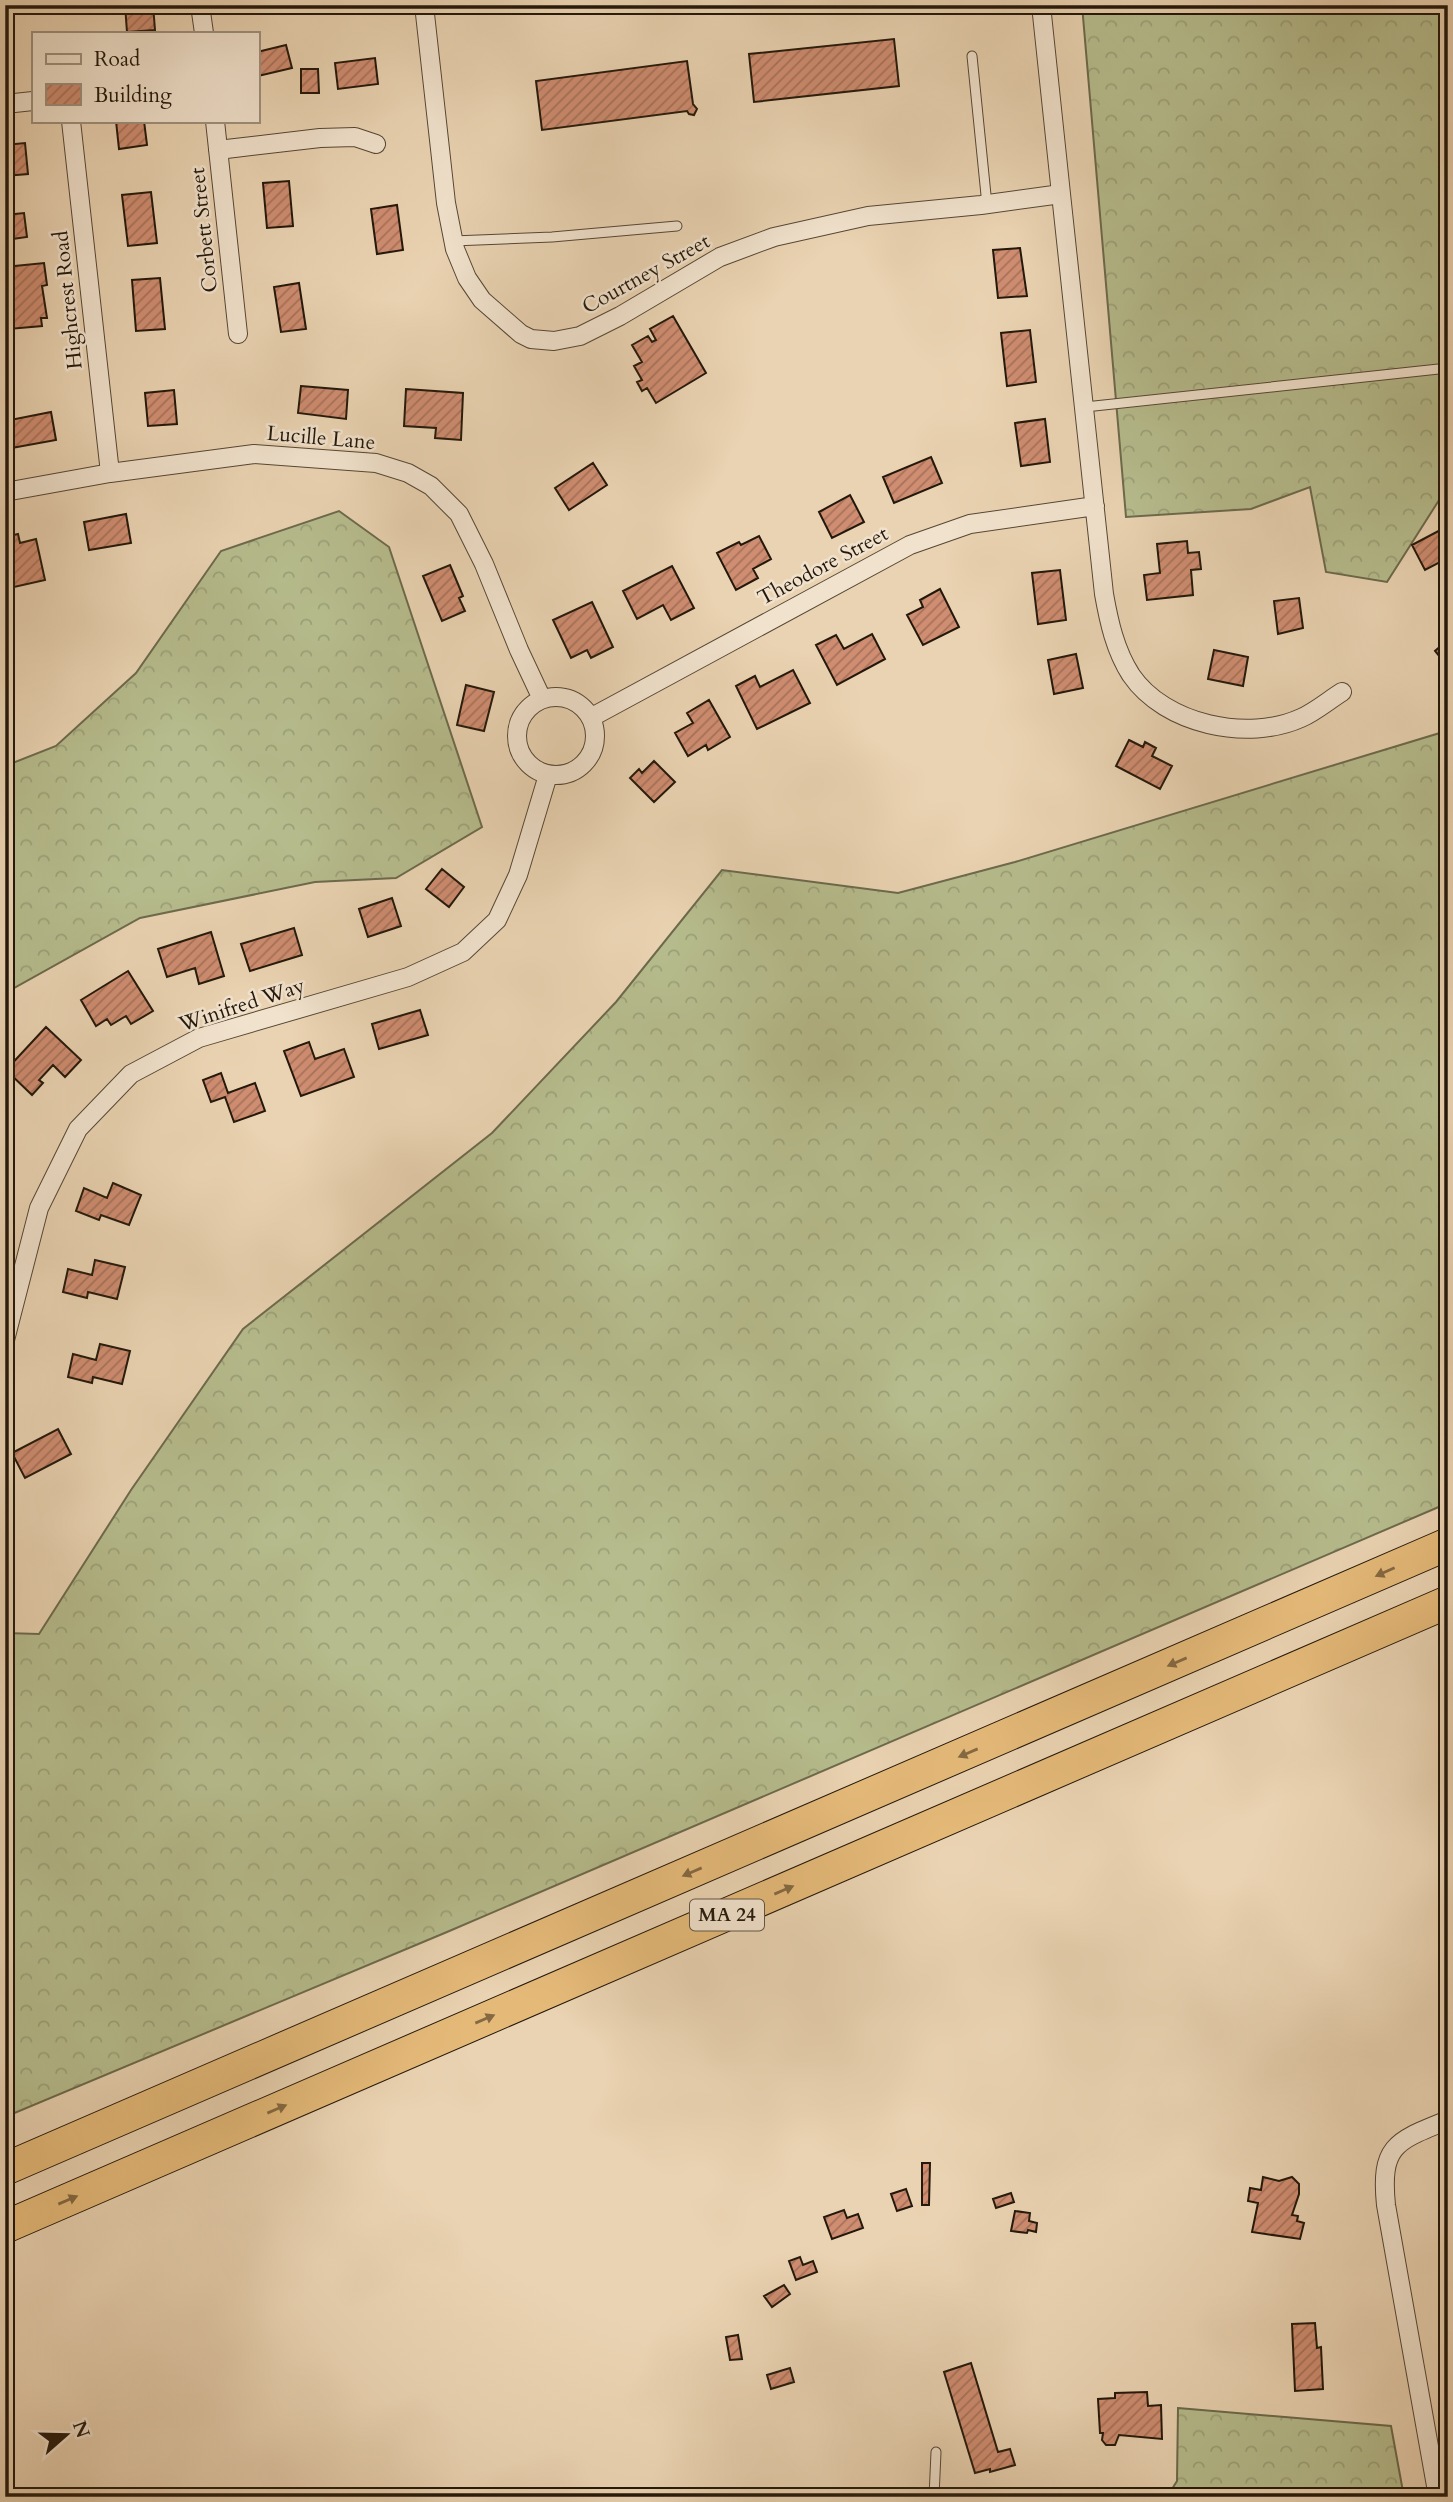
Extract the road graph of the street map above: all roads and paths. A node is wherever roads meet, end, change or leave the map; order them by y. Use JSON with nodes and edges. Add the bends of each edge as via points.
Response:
{"nodes":[{"id":1,"x":200,"y":5,"type":"edge"},
{"id":2,"x":424,"y":5,"type":"edge"},
{"id":3,"x":1041,"y":5,"type":"edge"},
{"id":4,"x":204,"y":32,"type":"edge"},
{"id":5,"x":972,"y":55,"type":"dead end"},
{"id":6,"x":32,"y":100,"type":"edge"},
{"id":7,"x":5,"y":104,"type":"edge"},
{"id":8,"x":71,"y":122,"type":"edge"},
{"id":9,"x":215,"y":122,"type":"edge"},
{"id":10,"x":376,"y":144,"type":"dead end"},
{"id":11,"x":218,"y":150,"type":"junction"},
{"id":12,"x":1061,"y":194,"type":"junction"},
{"id":13,"x":987,"y":205,"type":"junction"},
{"id":14,"x":677,"y":226,"type":"dead end"},
{"id":15,"x":453,"y":241,"type":"junction"},
{"id":16,"x":238,"y":334,"type":"dead end"},
{"id":17,"x":1448,"y":368,"type":"edge"},
{"id":18,"x":1085,"y":407,"type":"junction"},
{"id":19,"x":110,"y":473,"type":"junction"},
{"id":20,"x":5,"y":492,"type":"edge"},
{"id":21,"x":1095,"y":506,"type":"junction"},
{"id":22,"x":1342,"y":692,"type":"dead end"},
{"id":23,"x":542,"y":699,"type":"junction"},
{"id":24,"x":592,"y":718,"type":"junction"},
{"id":25,"x":548,"y":775,"type":"junction"},
{"id":26,"x":5,"y":1340,"type":"edge"},
{"id":27,"x":1448,"y":1544,"type":"edge"},
{"id":28,"x":1448,"y":1602,"type":"edge"},
{"id":29,"x":1448,"y":2120,"type":"edge"},
{"id":30,"x":5,"y":2169,"type":"edge"},
{"id":31,"x":5,"y":2227,"type":"edge"},
{"id":32,"x":936,"y":2452,"type":"dead end"},
{"id":33,"x":934,"y":2497,"type":"edge"},
{"id":34,"x":1438,"y":2497,"type":"edge"}],
"edges":[{"from":1,"to":4,"type":"street"},
{"from":2,"to":15,"type":"street","name":"Courtney Street"},
{"from":3,"to":12,"type":"street"},
{"from":5,"to":13,"type":"lane"},
{"from":6,"to":7,"type":"street"},
{"from":8,"to":19,"type":"street","name":"Highcrest Road"},
{"from":9,"to":11,"type":"street","name":"Corbett Street"},
{"from":10,"to":11,"type":"street","via":[[355,137],[320,138]]},
{"from":11,"to":16,"type":"street","name":"Corbett Street"},
{"from":12,"to":13,"type":"street","name":"Courtney Street"},
{"from":12,"to":18,"type":"street"},
{"from":13,"to":15,"type":"street","name":"Courtney Street","via":[[868,216],[754,243],[719,257],[607,324],[554,341],[521,334],[482,300],[467,278]]},
{"from":14,"to":15,"type":"lane"},
{"from":17,"to":18,"type":"lane"},
{"from":18,"to":21,"type":"street"},
{"from":19,"to":20,"type":"street","name":"Lucille Lane"},
{"from":19,"to":23,"type":"street","name":"Lucille Lane","via":[[254,454],[376,464],[408,473],[431,486],[459,514]]},
{"from":21,"to":22,"type":"street","via":[[1112,635],[1132,676],[1162,705],[1195,720],[1238,730],[1267,729],[1302,718]]},
{"from":21,"to":24,"type":"street","name":"Theodore Street","via":[[970,524],[910,545]]},
{"from":23,"to":24,"type":"street","via":[[570,699]]},
{"from":23,"to":25,"type":"street","via":[[520,719],[517,739],[524,758]]},
{"from":24,"to":25,"type":"street","via":[[596,739],[588,760],[570,773]]},
{"from":25,"to":26,"type":"street","name":"Winifred Way","via":[[518,875],[497,920],[463,952],[408,977],[199,1038],[131,1074],[78,1129],[38,1208]]},
{"from":27,"to":30,"type":"highway","number":"MA 24","one_way":true},
{"from":31,"to":28,"type":"highway","number":"MA 24","one_way":true},
{"from":29,"to":34,"type":"street","via":[[1395,2146],[1384,2181]]},
{"from":32,"to":33,"type":"lane"}]}
